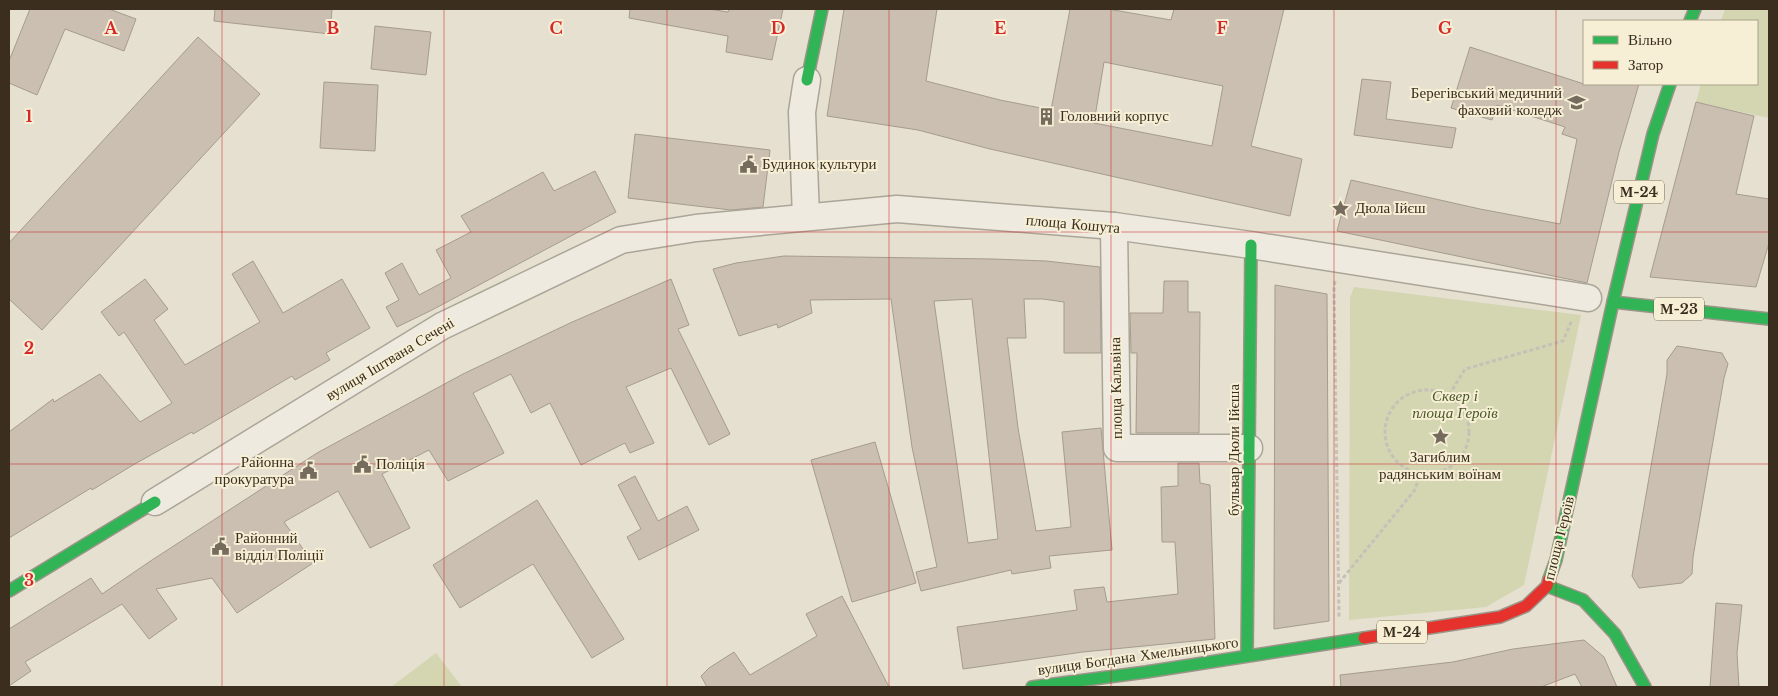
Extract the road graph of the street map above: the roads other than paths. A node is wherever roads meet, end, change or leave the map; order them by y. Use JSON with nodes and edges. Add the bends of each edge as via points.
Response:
{"nodes":[{"id":1,"x":822,"y":9,"type":"edge"},
{"id":2,"x":807,"y":80,"type":"joint"},
{"id":3,"x":1670,"y":85,"type":"edge"},
{"id":4,"x":806,"y":217,"type":"junction"},
{"id":5,"x":1114,"y":226,"type":"junction"},
{"id":6,"x":1251,"y":245,"type":"junction"},
{"id":7,"x":1600,"y":300,"type":"junction"},
{"id":8,"x":1769,"y":319,"type":"edge"},
{"id":9,"x":1249,"y":448,"type":"junction"},
{"id":10,"x":155,"y":502,"type":"joint"},
{"id":11,"x":1547,"y":586,"type":"junction"},
{"id":12,"x":9,"y":591,"type":"edge"},
{"id":13,"x":1247,"y":655,"type":"junction"},
{"id":14,"x":1147,"y":679,"type":"edge"},
{"id":15,"x":1032,"y":687,"type":"edge"},
{"id":16,"x":1645,"y":687,"type":"edge"}],
"edges":[{"from":1,"to":2,"type":"main road"},
{"from":2,"to":4,"type":"street","via":[[802,112]]},
{"from":3,"to":7,"type":"main road","number":"М-24"},
{"from":4,"to":5,"type":"street","name":"площа Кошута","via":[[897,209]]},
{"from":4,"to":10,"type":"street","name":"вулиця Іштвана Сечені","via":[[696,228],[621,240],[442,326]]},
{"from":5,"to":6,"type":"street","name":"площа Кошута"},
{"from":5,"to":9,"type":"street","name":"площа Кальвіна","via":[[1117,448]]},
{"from":6,"to":7,"type":"street","name":"площа Кошута"},
{"from":6,"to":9,"type":"main road","name":"бульвар Дюли Ійєша"},
{"from":7,"to":8,"type":"main road","number":"М-23"},
{"from":7,"to":11,"type":"main road","name":"площа Героїв","number":"М-24","via":[[1556,560]]},
{"from":9,"to":13,"type":"main road","name":"бульвар Дюли Ійєша"},
{"from":10,"to":12,"type":"main road","name":"вулиця Іштвана Сечені"},
{"from":11,"to":13,"type":"main road","name":"площа Героїв","number":"М-24","via":[[1526,606],[1500,617]]},
{"from":11,"to":16,"type":"main road","via":[[1583,600],[1615,634]]},
{"from":13,"to":14,"type":"main road","name":"вулиця Богдана Хмельницького","number":"М-24"},
{"from":14,"to":15,"type":"main road","name":"вулиця Богдана Хмельницького","number":"М-24"}]}
